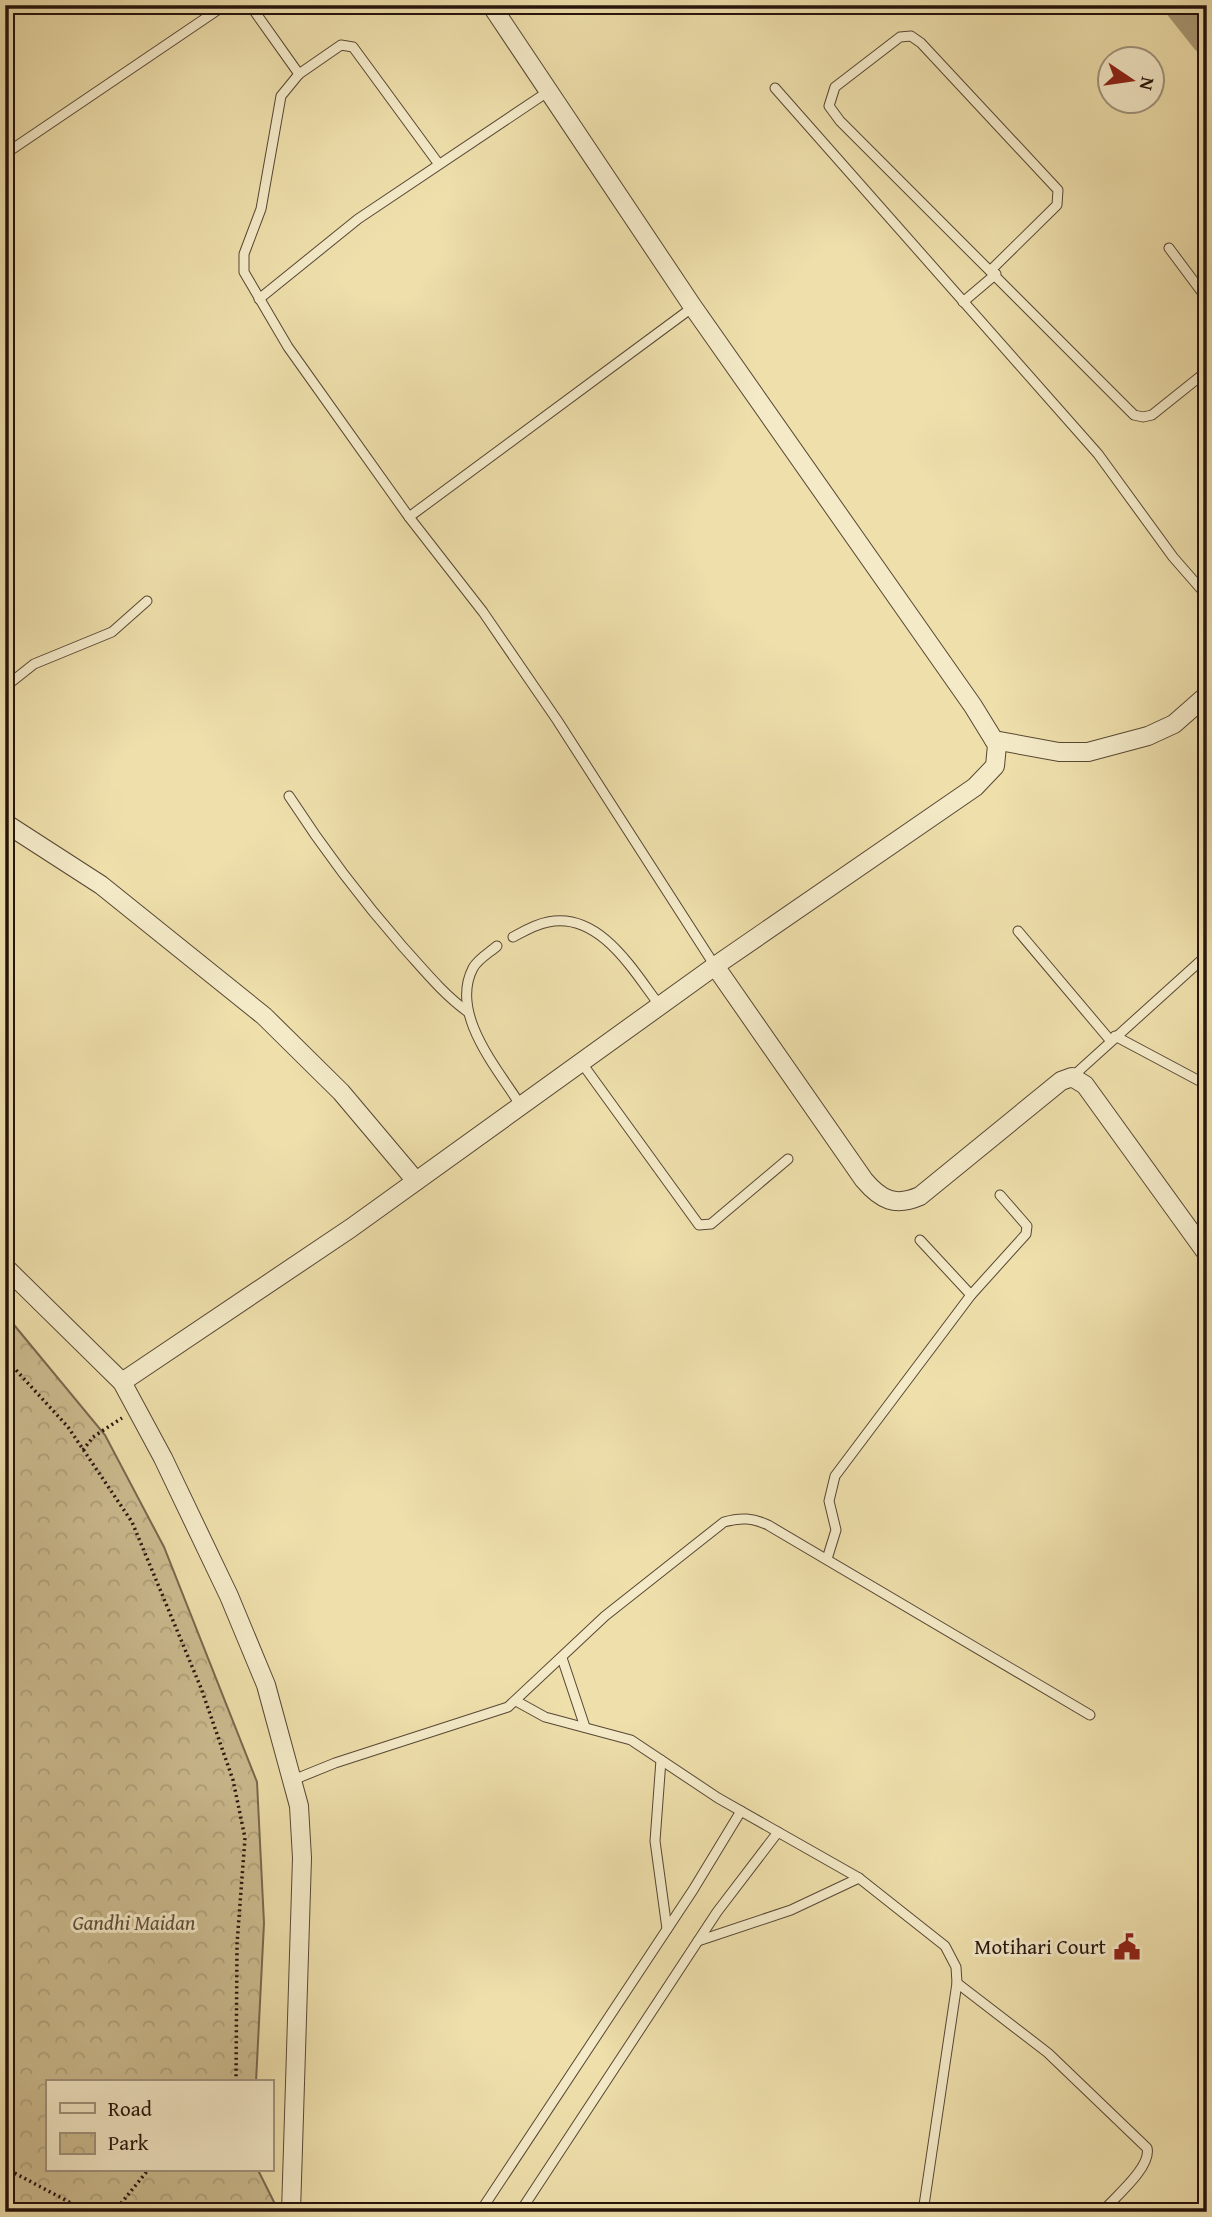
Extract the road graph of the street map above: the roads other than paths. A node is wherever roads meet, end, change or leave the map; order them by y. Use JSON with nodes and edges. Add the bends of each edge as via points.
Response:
{"nodes":[{"id":1,"x":225,"y":5,"type":"edge"},
{"id":2,"x":250,"y":5,"type":"edge"},
{"id":3,"x":491,"y":5,"type":"edge"},
{"id":4,"x":299,"y":74,"type":"junction"},
{"id":5,"x":775,"y":88,"type":"dead end"},
{"id":6,"x":549,"y":91,"type":"junction"},
{"id":7,"x":5,"y":154,"type":"edge"},
{"id":8,"x":438,"y":163,"type":"junction"},
{"id":9,"x":1168,"y":248,"type":"dead end"},
{"id":10,"x":993,"y":272,"type":"junction"},
{"id":11,"x":259,"y":299,"type":"junction"},
{"id":12,"x":1207,"y":299,"type":"edge"},
{"id":13,"x":963,"y":302,"type":"junction"},
{"id":14,"x":693,"y":307,"type":"junction"},
{"id":15,"x":1207,"y":371,"type":"edge"},
{"id":16,"x":409,"y":517,"type":"junction"},
{"id":17,"x":1207,"y":596,"type":"edge"},
{"id":18,"x":147,"y":601,"type":"dead end"},
{"id":19,"x":5,"y":687,"type":"edge"},
{"id":20,"x":1207,"y":695,"type":"edge"},
{"id":21,"x":994,"y":740,"type":"junction"},
{"id":22,"x":289,"y":796,"type":"dead end"},
{"id":23,"x":5,"y":823,"type":"edge"},
{"id":24,"x":1018,"y":931,"type":"dead end"},
{"id":25,"x":513,"y":937,"type":"dead end"},
{"id":26,"x":497,"y":946,"type":"dead end"},
{"id":27,"x":1207,"y":955,"type":"edge"},
{"id":28,"x":715,"y":966,"type":"junction"},
{"id":29,"x":660,"y":1006,"type":"junction"},
{"id":30,"x":468,"y":1012,"type":"junction"},
{"id":31,"x":1112,"y":1038,"type":"junction"},
{"id":32,"x":581,"y":1062,"type":"junction"},
{"id":33,"x":1072,"y":1077,"type":"junction"},
{"id":34,"x":1207,"y":1085,"type":"edge"},
{"id":35,"x":521,"y":1106,"type":"junction"},
{"id":36,"x":788,"y":1159,"type":"dead end"},
{"id":37,"x":416,"y":1181,"type":"junction"},
{"id":38,"x":1000,"y":1195,"type":"dead end"},
{"id":39,"x":920,"y":1240,"type":"dead end"},
{"id":40,"x":1207,"y":1254,"type":"edge"},
{"id":41,"x":5,"y":1267,"type":"edge"},
{"id":42,"x":971,"y":1295,"type":"junction"},
{"id":43,"x":122,"y":1382,"type":"junction"},
{"id":44,"x":827,"y":1559,"type":"junction"},
{"id":45,"x":562,"y":1658,"type":"junction"},
{"id":46,"x":516,"y":1701,"type":"junction"},
{"id":47,"x":1090,"y":1715,"type":"dead end"},
{"id":48,"x":586,"y":1727,"type":"junction"},
{"id":49,"x":661,"y":1759,"type":"junction"},
{"id":50,"x":293,"y":1780,"type":"junction"},
{"id":51,"x":741,"y":1811,"type":"junction"},
{"id":52,"x":778,"y":1832,"type":"junction"},
{"id":53,"x":859,"y":1878,"type":"junction"},
{"id":54,"x":667,"y":1929,"type":"junction"},
{"id":55,"x":697,"y":1941,"type":"junction"},
{"id":56,"x":957,"y":1983,"type":"junction"},
{"id":57,"x":291,"y":2212,"type":"edge"},
{"id":58,"x":480,"y":2212,"type":"edge"},
{"id":59,"x":520,"y":2212,"type":"edge"},
{"id":60,"x":923,"y":2212,"type":"edge"},
{"id":61,"x":1102,"y":2212,"type":"edge"}],
"edges":[{"from":1,"to":7,"type":"lane"},
{"from":2,"to":4,"type":"lane"},
{"from":3,"to":6,"type":"street"},
{"from":4,"to":8,"type":"lane","via":[[341,45],[353,47]]},
{"from":4,"to":11,"type":"lane","via":[[284,89],[277,106],[261,209],[244,254],[244,272]]},
{"from":5,"to":13,"type":"lane"},
{"from":6,"to":8,"type":"lane"},
{"from":6,"to":14,"type":"street"},
{"from":8,"to":11,"type":"lane","via":[[358,219]]},
{"from":9,"to":12,"type":"lane"},
{"from":10,"to":10,"type":"lane","via":[[829,106],[835,88],[900,37],[911,36],[921,43],[1058,190],[1057,205]]},
{"from":10,"to":13,"type":"lane"},
{"from":10,"to":15,"type":"lane","via":[[1138,416],[1152,415]]},
{"from":11,"to":16,"type":"lane"},
{"from":13,"to":17,"type":"lane","via":[[1098,454]]},
{"from":14,"to":16,"type":"lane"},
{"from":14,"to":21,"type":"street"},
{"from":16,"to":28,"type":"lane","via":[[483,612],[557,720]]},
{"from":18,"to":19,"type":"lane","via":[[112,632],[34,664]]},
{"from":20,"to":21,"type":"street","via":[[1174,724],[1149,736],[1088,752],[1059,752]]},
{"from":21,"to":28,"type":"street","via":[[995,766],[975,787]]},
{"from":22,"to":30,"type":"lane","via":[[359,897],[443,992]]},
{"from":23,"to":37,"type":"street","via":[[102,885],[264,1016],[341,1092]]},
{"from":24,"to":31,"type":"lane"},
{"from":25,"to":29,"type":"lane","via":[[556,921],[595,932],[620,954]]},
{"from":26,"to":30,"type":"lane","via":[[474,968]]},
{"from":27,"to":31,"type":"lane"},
{"from":28,"to":29,"type":"street"},
{"from":28,"to":33,"type":"street","via":[[864,1180],[884,1200],[906,1202],[920,1196],[1061,1081]]},
{"from":29,"to":32,"type":"street"},
{"from":30,"to":35,"type":"lane"},
{"from":31,"to":33,"type":"lane"},
{"from":31,"to":34,"type":"lane"},
{"from":32,"to":35,"type":"street"},
{"from":32,"to":36,"type":"lane","via":[[699,1225],[710,1224]]},
{"from":33,"to":40,"type":"street","via":[[1085,1085]]},
{"from":35,"to":37,"type":"street"},
{"from":37,"to":43,"type":"street"},
{"from":38,"to":42,"type":"lane","via":[[1027,1231]]},
{"from":39,"to":42,"type":"lane"},
{"from":41,"to":43,"type":"street"},
{"from":42,"to":44,"type":"lane","via":[[835,1476],[829,1501],[836,1530]]},
{"from":43,"to":50,"type":"street","via":[[229,1596],[266,1685]]},
{"from":44,"to":45,"type":"lane","via":[[757,1520],[724,1522],[605,1616]]},
{"from":44,"to":47,"type":"lane"},
{"from":45,"to":46,"type":"lane"},
{"from":45,"to":48,"type":"lane"},
{"from":46,"to":48,"type":"lane","via":[[545,1717]]},
{"from":46,"to":50,"type":"lane","via":[[492,1714]]},
{"from":48,"to":49,"type":"lane","via":[[631,1740]]},
{"from":49,"to":51,"type":"lane"},
{"from":49,"to":54,"type":"lane","via":[[655,1841]]},
{"from":50,"to":57,"type":"street","via":[[299,1806],[303,1914]]},
{"from":51,"to":52,"type":"lane"},
{"from":51,"to":54,"type":"lane"},
{"from":52,"to":53,"type":"lane"},
{"from":52,"to":55,"type":"lane"},
{"from":53,"to":55,"type":"lane","via":[[791,1910]]},
{"from":53,"to":56,"type":"lane","via":[[945,1946],[956,1967]]},
{"from":54,"to":58,"type":"lane"},
{"from":55,"to":59,"type":"lane"},
{"from":56,"to":60,"type":"lane"},
{"from":56,"to":61,"type":"lane","via":[[1048,2053],[1147,2148],[1148,2160]]}]}
